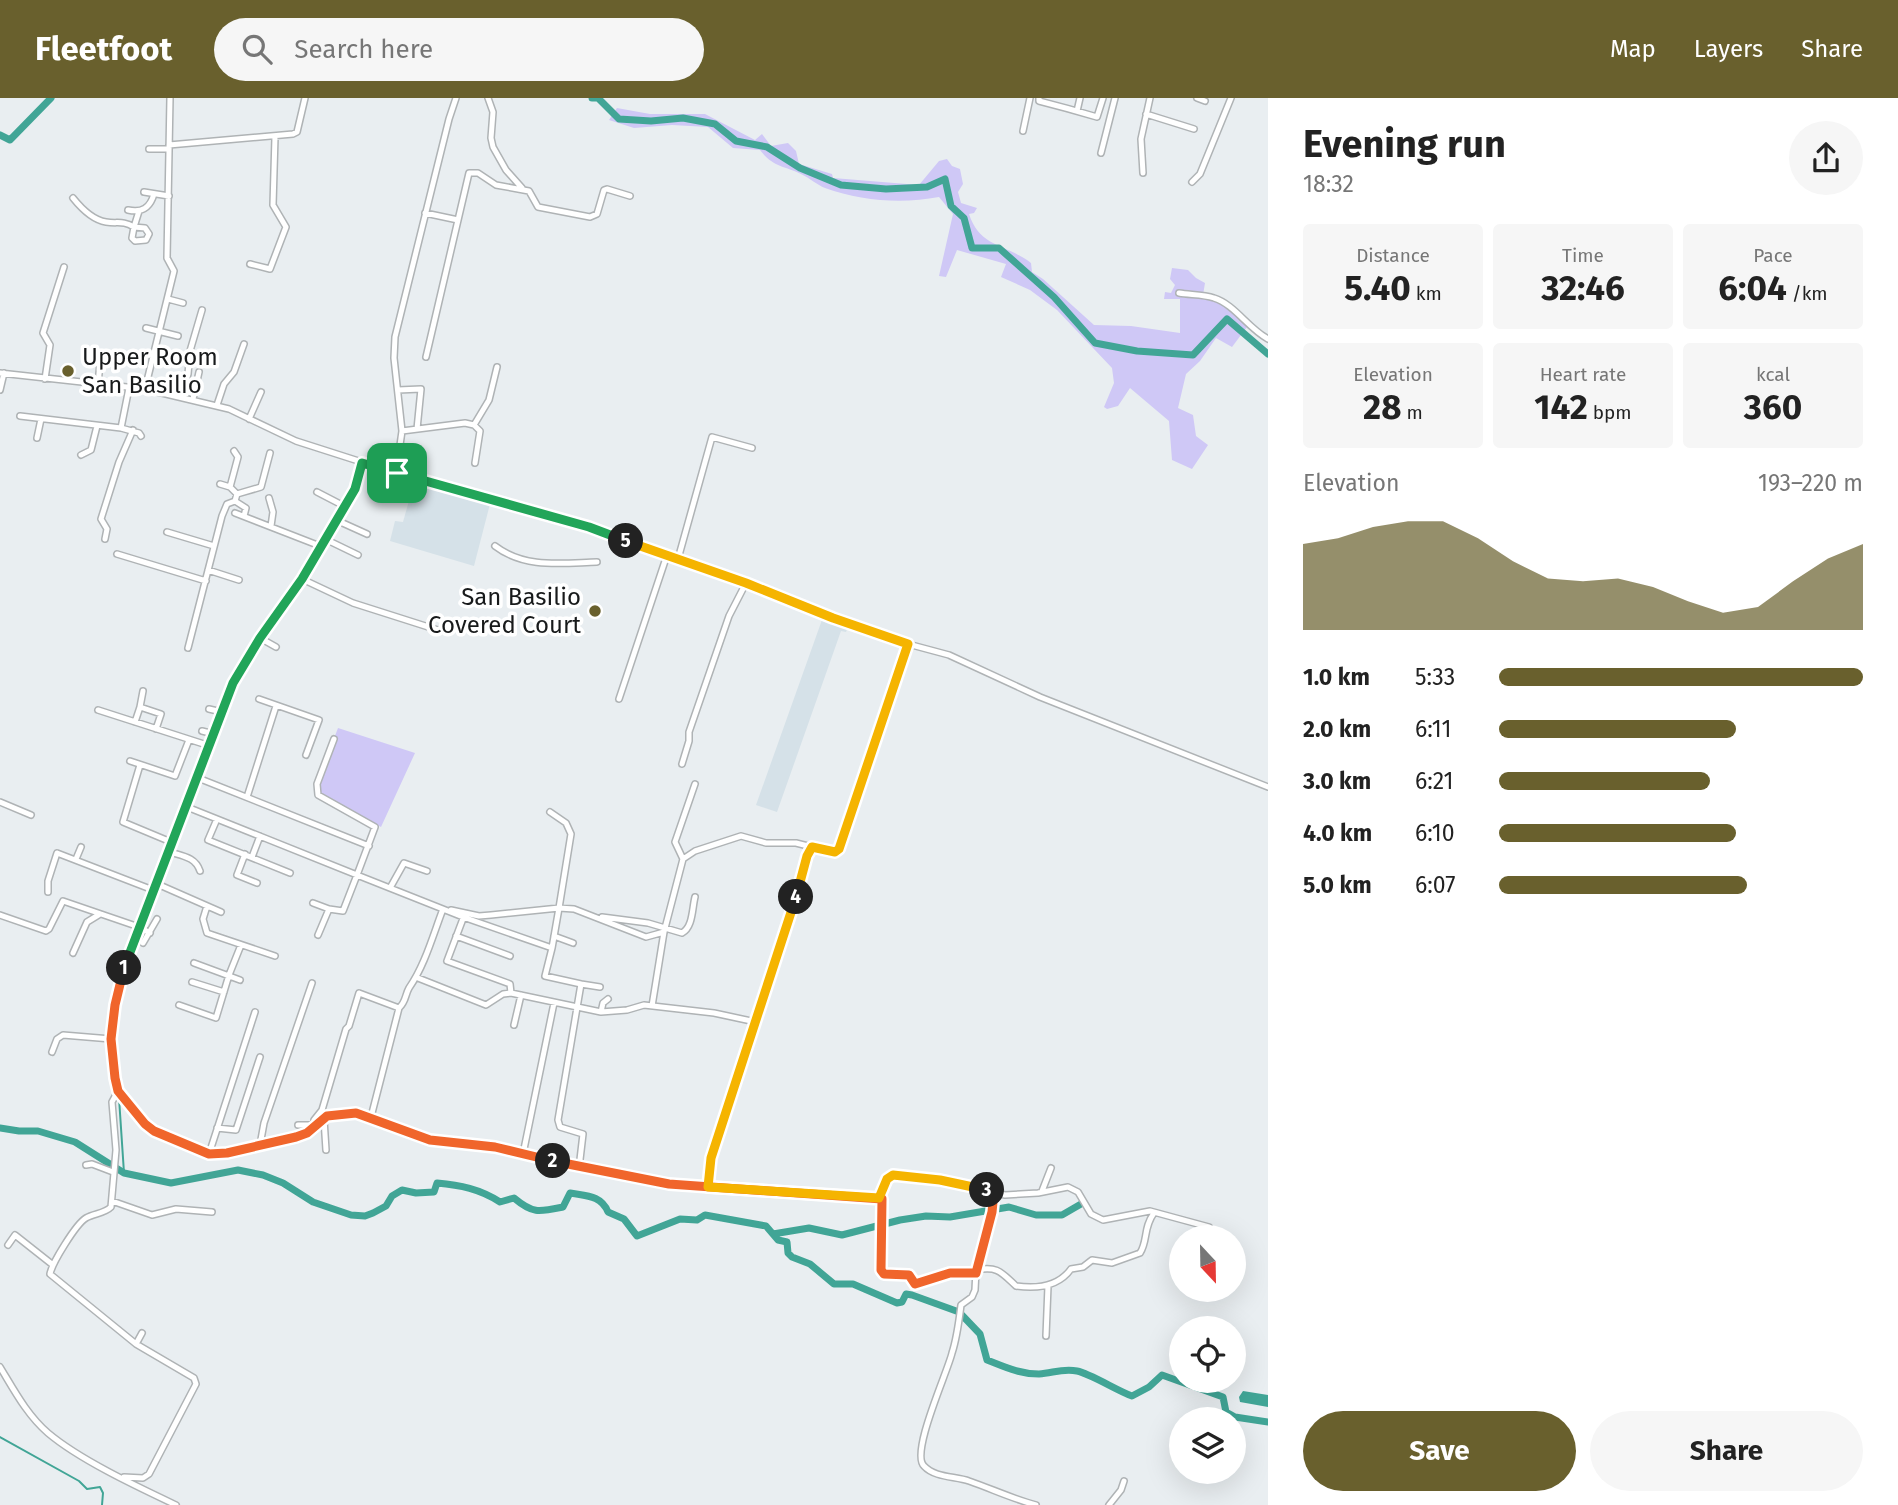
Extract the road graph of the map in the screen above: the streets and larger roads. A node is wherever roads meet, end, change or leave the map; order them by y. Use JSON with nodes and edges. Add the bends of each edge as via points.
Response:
{"nodes":[{"id":1,"x":170,"y":98,"type":"edge"},
{"id":2,"x":305,"y":98,"type":"edge"},
{"id":3,"x":456,"y":98,"type":"edge"},
{"id":4,"x":488,"y":98,"type":"edge"},
{"id":5,"x":1030,"y":98,"type":"edge"},
{"id":6,"x":1039,"y":98,"type":"edge"},
{"id":7,"x":1080,"y":98,"type":"edge"},
{"id":8,"x":1103,"y":98,"type":"edge"},
{"id":9,"x":1115,"y":98,"type":"edge"},
{"id":10,"x":1150,"y":98,"type":"edge"},
{"id":11,"x":1197,"y":98,"type":"edge"},
{"id":12,"x":1231,"y":98,"type":"edge"},
{"id":13,"x":1205,"y":100,"type":"dead end"},
{"id":14,"x":1077,"y":111,"type":"junction"},
{"id":15,"x":1146,"y":114,"type":"junction"},
{"id":16,"x":1194,"y":129,"type":"dead end"},
{"id":17,"x":1023,"y":131,"type":"dead end"},
{"id":18,"x":275,"y":137,"type":"junction"},
{"id":19,"x":169,"y":147,"type":"junction"},
{"id":20,"x":149,"y":149,"type":"dead end"},
{"id":21,"x":1101,"y":153,"type":"dead end"},
{"id":22,"x":1143,"y":173,"type":"dead end"},
{"id":23,"x":1192,"y":182,"type":"dead end"},
{"id":24,"x":522,"y":188,"type":"junction"},
{"id":25,"x":144,"y":192,"type":"dead end"},
{"id":26,"x":154,"y":194,"type":"junction"},
{"id":27,"x":169,"y":196,"type":"junction"},
{"id":28,"x":630,"y":196,"type":"dead end"},
{"id":29,"x":73,"y":198,"type":"dead end"},
{"id":30,"x":128,"y":210,"type":"dead end"},
{"id":31,"x":139,"y":211,"type":"junction"},
{"id":32,"x":425,"y":213,"type":"junction"},
{"id":33,"x":458,"y":220,"type":"junction"},
{"id":34,"x":250,"y":264,"type":"dead end"},
{"id":35,"x":64,"y":267,"type":"dead end"},
{"id":36,"x":1180,"y":293,"type":"dead end"},
{"id":37,"x":168,"y":299,"type":"junction"},
{"id":38,"x":183,"y":303,"type":"dead end"},
{"id":39,"x":202,"y":310,"type":"dead end"},
{"id":40,"x":146,"y":328,"type":"dead end"},
{"id":41,"x":160,"y":333,"type":"junction"},
{"id":42,"x":178,"y":337,"type":"dead end"},
{"id":43,"x":1268,"y":339,"type":"edge"},
{"id":44,"x":244,"y":344,"type":"dead end"},
{"id":45,"x":426,"y":357,"type":"dead end"},
{"id":46,"x":100,"y":362,"type":"dead end"},
{"id":47,"x":498,"y":367,"type":"dead end"},
{"id":48,"x":200,"y":372,"type":"dead end"},
{"id":49,"x":2,"y":373,"type":"edge"},
{"id":50,"x":45,"y":379,"type":"junction"},
{"id":51,"x":98,"y":385,"type":"junction"},
{"id":52,"x":129,"y":387,"type":"junction"},
{"id":53,"x":145,"y":389,"type":"junction"},
{"id":54,"x":0,"y":390,"type":"edge"},
{"id":55,"x":398,"y":390,"type":"junction"},
{"id":56,"x":261,"y":392,"type":"dead end"},
{"id":57,"x":181,"y":397,"type":"junction"},
{"id":58,"x":193,"y":399,"type":"junction"},
{"id":59,"x":217,"y":405,"type":"junction"},
{"id":60,"x":20,"y":416,"type":"dead end"},
{"id":61,"x":41,"y":419,"type":"junction"},
{"id":62,"x":249,"y":419,"type":"junction"},
{"id":63,"x":474,"y":425,"type":"junction"},
{"id":64,"x":97,"y":426,"type":"junction"},
{"id":65,"x":121,"y":428,"type":"junction"},
{"id":66,"x":417,"y":429,"type":"junction"},
{"id":67,"x":133,"y":430,"type":"junction"},
{"id":68,"x":402,"y":431,"type":"junction"},
{"id":69,"x":141,"y":436,"type":"dead end"},
{"id":70,"x":37,"y":438,"type":"dead end"},
{"id":71,"x":752,"y":448,"type":"dead end"},
{"id":72,"x":234,"y":452,"type":"dead end"},
{"id":73,"x":270,"y":453,"type":"dead end"},
{"id":74,"x":81,"y":455,"type":"dead end"},
{"id":75,"x":362,"y":463,"type":"junction"},
{"id":76,"x":475,"y":463,"type":"dead end"},
{"id":77,"x":397,"y":473,"type":"junction"},
{"id":78,"x":220,"y":484,"type":"dead end"},
{"id":79,"x":230,"y":487,"type":"junction"},
{"id":80,"x":317,"y":492,"type":"dead end"},
{"id":81,"x":237,"y":494,"type":"junction"},
{"id":82,"x":269,"y":498,"type":"dead end"},
{"id":83,"x":235,"y":501,"type":"junction"},
{"id":84,"x":344,"y":506,"type":"junction"},
{"id":85,"x":235,"y":513,"type":"dead end"},
{"id":86,"x":244,"y":516,"type":"junction"},
{"id":87,"x":336,"y":520,"type":"junction"},
{"id":88,"x":271,"y":526,"type":"junction"},
{"id":89,"x":167,"y":532,"type":"dead end"},
{"id":90,"x":367,"y":534,"type":"dead end"},
{"id":91,"x":105,"y":539,"type":"dead end"},
{"id":92,"x":325,"y":539,"type":"junction"},
{"id":93,"x":320,"y":546,"type":"junction"},
{"id":94,"x":495,"y":546,"type":"dead end"},
{"id":95,"x":214,"y":547,"type":"junction"},
{"id":96,"x":117,"y":554,"type":"dead end"},
{"id":97,"x":358,"y":555,"type":"dead end"},
{"id":98,"x":667,"y":555,"type":"junction"},
{"id":99,"x":678,"y":559,"type":"junction"},
{"id":100,"x":597,"y":562,"type":"dead end"},
{"id":101,"x":208,"y":570,"type":"junction"},
{"id":102,"x":302,"y":579,"type":"junction"},
{"id":103,"x":239,"y":580,"type":"dead end"},
{"id":104,"x":206,"y":581,"type":"junction"},
{"id":105,"x":746,"y":583,"type":"junction"},
{"id":106,"x":441,"y":631,"type":"dead end"},
{"id":107,"x":260,"y":638,"type":"junction"},
{"id":108,"x":908,"y":644,"type":"junction"},
{"id":109,"x":276,"y":647,"type":"dead end"},
{"id":110,"x":188,"y":648,"type":"dead end"},
{"id":111,"x":143,"y":691,"type":"dead end"},
{"id":112,"x":258,"y":699,"type":"dead end"},
{"id":113,"x":619,"y":699,"type":"dead end"},
{"id":114,"x":276,"y":706,"type":"junction"},
{"id":115,"x":139,"y":708,"type":"junction"},
{"id":116,"x":209,"y":709,"type":"dead end"},
{"id":117,"x":98,"y":710,"type":"dead end"},
{"id":118,"x":222,"y":712,"type":"junction"},
{"id":119,"x":135,"y":722,"type":"junction"},
{"id":120,"x":156,"y":729,"type":"junction"},
{"id":121,"x":202,"y":731,"type":"dead end"},
{"id":122,"x":214,"y":734,"type":"junction"},
{"id":123,"x":334,"y":739,"type":"dead end"},
{"id":124,"x":189,"y":740,"type":"junction"},
{"id":125,"x":210,"y":746,"type":"junction"},
{"id":126,"x":306,"y":755,"type":"dead end"},
{"id":127,"x":130,"y":761,"type":"dead end"},
{"id":128,"x":682,"y":764,"type":"dead end"},
{"id":129,"x":140,"y":765,"type":"junction"},
{"id":130,"x":198,"y":778,"type":"junction"},
{"id":131,"x":695,"y":784,"type":"dead end"},
{"id":132,"x":1268,"y":787,"type":"edge"},
{"id":133,"x":247,"y":797,"type":"junction"},
{"id":134,"x":0,"y":802,"type":"edge"},
{"id":135,"x":187,"y":807,"type":"junction"},
{"id":136,"x":550,"y":812,"type":"dead end"},
{"id":137,"x":31,"y":816,"type":"dead end"},
{"id":138,"x":217,"y":819,"type":"junction"},
{"id":139,"x":260,"y":836,"type":"junction"},
{"id":140,"x":171,"y":842,"type":"junction"},
{"id":141,"x":369,"y":846,"type":"junction"},
{"id":142,"x":81,"y":847,"type":"dead end"},
{"id":143,"x":812,"y":847,"type":"junction"},
{"id":144,"x":169,"y":852,"type":"junction"},
{"id":145,"x":245,"y":855,"type":"junction"},
{"id":146,"x":252,"y":857,"type":"junction"},
{"id":147,"x":76,"y":859,"type":"junction"},
{"id":148,"x":683,"y":859,"type":"junction"},
{"id":149,"x":200,"y":871,"type":"dead end"},
{"id":150,"x":427,"y":871,"type":"dead end"},
{"id":151,"x":290,"y":873,"type":"dead end"},
{"id":152,"x":357,"y":875,"type":"junction"},
{"id":153,"x":257,"y":883,"type":"dead end"},
{"id":154,"x":157,"y":886,"type":"junction"},
{"id":155,"x":390,"y":888,"type":"junction"},
{"id":156,"x":48,"y":892,"type":"dead end"},
{"id":157,"x":695,"y":897,"type":"dead end"},
{"id":158,"x":313,"y":903,"type":"dead end"},
{"id":159,"x":208,"y":906,"type":"junction"},
{"id":160,"x":559,"y":908,"type":"junction"},
{"id":161,"x":329,"y":909,"type":"junction"},
{"id":162,"x":445,"y":909,"type":"junction"},
{"id":163,"x":220,"y":912,"type":"dead end"},
{"id":164,"x":100,"y":914,"type":"junction"},
{"id":165,"x":0,"y":915,"type":"edge"},
{"id":166,"x":464,"y":915,"type":"junction"},
{"id":167,"x":593,"y":916,"type":"junction"},
{"id":168,"x":157,"y":919,"type":"dead end"},
{"id":169,"x":141,"y":928,"type":"junction"},
{"id":170,"x":665,"y":931,"type":"junction"},
{"id":171,"x":150,"y":933,"type":"junction"},
{"id":172,"x":318,"y":935,"type":"dead end"},
{"id":173,"x":456,"y":936,"type":"junction"},
{"id":174,"x":554,"y":936,"type":"junction"},
{"id":175,"x":143,"y":943,"type":"dead end"},
{"id":176,"x":573,"y":943,"type":"dead end"},
{"id":177,"x":241,"y":945,"type":"junction"},
{"id":178,"x":552,"y":948,"type":"junction"},
{"id":179,"x":73,"y":953,"type":"dead end"},
{"id":180,"x":275,"y":956,"type":"dead end"},
{"id":181,"x":510,"y":956,"type":"dead end"},
{"id":182,"x":194,"y":963,"type":"dead end"},
{"id":183,"x":229,"y":975,"type":"junction"},
{"id":184,"x":418,"y":978,"type":"junction"},
{"id":185,"x":240,"y":980,"type":"dead end"},
{"id":186,"x":192,"y":982,"type":"dead end"},
{"id":187,"x":312,"y":983,"type":"dead end"},
{"id":188,"x":580,"y":984,"type":"junction"},
{"id":189,"x":600,"y":987,"type":"dead end"},
{"id":190,"x":224,"y":992,"type":"junction"},
{"id":191,"x":511,"y":993,"type":"junction"},
{"id":192,"x":521,"y":995,"type":"junction"},
{"id":193,"x":608,"y":999,"type":"dead end"},
{"id":194,"x":554,"y":1003,"type":"junction"},
{"id":195,"x":179,"y":1005,"type":"dead end"},
{"id":196,"x":652,"y":1006,"type":"junction"},
{"id":197,"x":399,"y":1008,"type":"junction"},
{"id":198,"x":577,"y":1008,"type":"junction"},
{"id":199,"x":255,"y":1012,"type":"dead end"},
{"id":200,"x":601,"y":1012,"type":"junction"},
{"id":201,"x":756,"y":1022,"type":"junction"},
{"id":202,"x":514,"y":1025,"type":"dead end"},
{"id":203,"x":111,"y":1039,"type":"junction"},
{"id":204,"x":52,"y":1052,"type":"dead end"},
{"id":205,"x":260,"y":1057,"type":"dead end"},
{"id":206,"x":118,"y":1091,"type":"junction"},
{"id":207,"x":371,"y":1117,"type":"junction"},
{"id":208,"x":324,"y":1119,"type":"junction"},
{"id":209,"x":298,"y":1125,"type":"dead end"},
{"id":210,"x":315,"y":1125,"type":"junction"},
{"id":211,"x":217,"y":1128,"type":"junction"},
{"id":212,"x":262,"y":1129,"type":"junction"},
{"id":213,"x":272,"y":1142,"type":"junction"},
{"id":214,"x":260,"y":1145,"type":"junction"},
{"id":215,"x":326,"y":1150,"type":"dead end"},
{"id":216,"x":209,"y":1154,"type":"junction"},
{"id":217,"x":523,"y":1154,"type":"junction"},
{"id":218,"x":86,"y":1165,"type":"dead end"},
{"id":219,"x":579,"y":1168,"type":"junction"},
{"id":220,"x":1051,"y":1168,"type":"dead end"},
{"id":221,"x":114,"y":1170,"type":"junction"},
{"id":222,"x":708,"y":1187,"type":"junction"},
{"id":223,"x":994,"y":1192,"type":"junction"},
{"id":224,"x":1042,"y":1192,"type":"junction"},
{"id":225,"x":879,"y":1198,"type":"junction"},
{"id":226,"x":112,"y":1201,"type":"junction"},
{"id":227,"x":212,"y":1212,"type":"dead end"},
{"id":228,"x":1154,"y":1213,"type":"junction"},
{"id":229,"x":1201,"y":1225,"type":"edge"},
{"id":230,"x":8,"y":1245,"type":"dead end"},
{"id":231,"x":53,"y":1265,"type":"junction"},
{"id":232,"x":976,"y":1271,"type":"junction"},
{"id":233,"x":1048,"y":1286,"type":"junction"},
{"id":234,"x":142,"y":1333,"type":"dead end"},
{"id":235,"x":1046,"y":1336,"type":"dead end"},
{"id":236,"x":136,"y":1343,"type":"junction"},
{"id":237,"x":0,"y":1367,"type":"edge"},
{"id":238,"x":122,"y":1477,"type":"junction"},
{"id":239,"x":1124,"y":1481,"type":"dead end"},
{"id":240,"x":176,"y":1505,"type":"edge"},
{"id":241,"x":1035,"y":1505,"type":"edge"},
{"id":242,"x":1109,"y":1505,"type":"edge"}],
"edges":[{"from":1,"to":19,"type":"street"},
{"from":2,"to":18,"type":"street","via":[[298,132]]},
{"from":3,"to":32,"type":"street"},
{"from":4,"to":24,"type":"street","via":[[493,112],[493,147]]},
{"from":5,"to":17,"type":"street"},
{"from":6,"to":14,"type":"street"},
{"from":7,"to":14,"type":"street"},
{"from":8,"to":14,"type":"street","via":[[1097,117]]},
{"from":9,"to":21,"type":"street"},
{"from":10,"to":15,"type":"street"},
{"from":11,"to":13,"type":"street"},
{"from":12,"to":23,"type":"street","via":[[1200,174]]},
{"from":15,"to":16,"type":"street"},
{"from":15,"to":22,"type":"street","via":[[1140,139]]},
{"from":18,"to":19,"type":"street"},
{"from":18,"to":34,"type":"street","via":[[273,205],[285,222],[284,234],[270,269]]},
{"from":19,"to":20,"type":"street"},
{"from":19,"to":27,"type":"street"},
{"from":24,"to":28,"type":"street","via":[[538,207],[590,217],[597,214],[604,190]]},
{"from":24,"to":33,"type":"street","via":[[503,188],[478,173],[468,173]]},
{"from":25,"to":26,"type":"street"},
{"from":26,"to":27,"type":"street"},
{"from":26,"to":31,"type":"street","via":[[149,207]]},
{"from":27,"to":37,"type":"street","via":[[167,258],[174,271]]},
{"from":29,"to":31,"type":"street","via":[[105,222],[134,227]]},
{"from":30,"to":31,"type":"street"},
{"from":32,"to":33,"type":"street"},
{"from":32,"to":55,"type":"street","via":[[395,337]]},
{"from":33,"to":45,"type":"street"},
{"from":35,"to":50,"type":"street","via":[[43,333],[50,345]]},
{"from":36,"to":43,"type":"street","via":[[1221,301]]},
{"from":37,"to":38,"type":"street"},
{"from":37,"to":41,"type":"street"},
{"from":39,"to":57,"type":"street"},
{"from":40,"to":41,"type":"street"},
{"from":41,"to":42,"type":"street"},
{"from":41,"to":53,"type":"street"},
{"from":44,"to":59,"type":"street"},
{"from":46,"to":51,"type":"street"},
{"from":47,"to":63,"type":"street","via":[[489,400]]},
{"from":48,"to":58,"type":"street"},
{"from":49,"to":50,"type":"street"},
{"from":49,"to":54,"type":"street"},
{"from":50,"to":51,"type":"street"},
{"from":51,"to":52,"type":"street"},
{"from":52,"to":53,"type":"street"},
{"from":52,"to":65,"type":"street"},
{"from":53,"to":57,"type":"street"},
{"from":55,"to":66,"type":"street","via":[[421,388]]},
{"from":55,"to":68,"type":"street"},
{"from":56,"to":62,"type":"street"},
{"from":57,"to":58,"type":"street"},
{"from":58,"to":59,"type":"street"},
{"from":59,"to":62,"type":"street"},
{"from":60,"to":61,"type":"street"},
{"from":61,"to":64,"type":"street"},
{"from":61,"to":70,"type":"street"},
{"from":62,"to":75,"type":"street"},
{"from":63,"to":66,"type":"street"},
{"from":63,"to":76,"type":"street","via":[[480,431]]},
{"from":64,"to":65,"type":"street"},
{"from":64,"to":74,"type":"street","via":[[91,450]]},
{"from":65,"to":67,"type":"street"},
{"from":66,"to":68,"type":"street"},
{"from":67,"to":69,"type":"street"},
{"from":67,"to":91,"type":"street","via":[[101,519],[107,529]]},
{"from":68,"to":77,"type":"street"},
{"from":71,"to":99,"type":"street","via":[[712,437]]},
{"from":72,"to":79,"type":"street","via":[[238,457]]},
{"from":73,"to":81,"type":"street","via":[[261,487]]},
{"from":75,"to":77,"type":"street"},
{"from":75,"to":84,"type":"street","via":[[358,483]]},
{"from":77,"to":98,"type":"street"},
{"from":78,"to":79,"type":"street"},
{"from":79,"to":81,"type":"street"},
{"from":80,"to":84,"type":"street"},
{"from":81,"to":83,"type":"street"},
{"from":82,"to":88,"type":"street"},
{"from":83,"to":86,"type":"street","via":[[246,508]]},
{"from":83,"to":95,"type":"street","via":[[225,507]]},
{"from":84,"to":87,"type":"street"},
{"from":85,"to":86,"type":"street"},
{"from":86,"to":88,"type":"street"},
{"from":87,"to":90,"type":"street"},
{"from":87,"to":92,"type":"street"},
{"from":88,"to":93,"type":"street"},
{"from":89,"to":95,"type":"street"},
{"from":92,"to":93,"type":"street"},
{"from":92,"to":97,"type":"street"},
{"from":93,"to":102,"type":"street"},
{"from":94,"to":100,"type":"street","via":[[522,560],[552,565]]},
{"from":95,"to":101,"type":"street"},
{"from":96,"to":104,"type":"street"},
{"from":98,"to":99,"type":"street"},
{"from":98,"to":113,"type":"street"},
{"from":99,"to":105,"type":"street"},
{"from":101,"to":103,"type":"street"},
{"from":101,"to":104,"type":"street"},
{"from":102,"to":106,"type":"street","via":[[353,603]]},
{"from":102,"to":107,"type":"street"},
{"from":104,"to":110,"type":"street"},
{"from":105,"to":108,"type":"street"},
{"from":105,"to":128,"type":"street","via":[[729,615]]},
{"from":107,"to":109,"type":"street"},
{"from":107,"to":118,"type":"street"},
{"from":108,"to":132,"type":"street","via":[[948,655],[1040,697]]},
{"from":108,"to":143,"type":"street","via":[[839,849]]},
{"from":111,"to":115,"type":"street"},
{"from":112,"to":114,"type":"street"},
{"from":114,"to":126,"type":"street","via":[[319,720]]},
{"from":114,"to":133,"type":"street"},
{"from":115,"to":119,"type":"street"},
{"from":115,"to":120,"type":"street","via":[[161,714]]},
{"from":116,"to":118,"type":"street"},
{"from":117,"to":119,"type":"street"},
{"from":118,"to":122,"type":"street"},
{"from":119,"to":120,"type":"street"},
{"from":120,"to":124,"type":"street"},
{"from":121,"to":122,"type":"street"},
{"from":122,"to":125,"type":"street"},
{"from":123,"to":141,"type":"street","via":[[317,792],[321,799],[374,825]]},
{"from":124,"to":125,"type":"street"},
{"from":124,"to":129,"type":"street","via":[[175,776]]},
{"from":125,"to":130,"type":"street"},
{"from":127,"to":129,"type":"street"},
{"from":129,"to":140,"type":"street","via":[[123,822]]},
{"from":130,"to":133,"type":"street"},
{"from":130,"to":135,"type":"street"},
{"from":131,"to":148,"type":"street","via":[[675,842]]},
{"from":133,"to":141,"type":"street"},
{"from":134,"to":137,"type":"street"},
{"from":135,"to":138,"type":"street"},
{"from":135,"to":140,"type":"street"},
{"from":136,"to":160,"type":"street","via":[[566,823],[571,834]]},
{"from":138,"to":139,"type":"street"},
{"from":138,"to":145,"type":"street","via":[[208,840]]},
{"from":139,"to":146,"type":"street"},
{"from":139,"to":152,"type":"street"},
{"from":140,"to":144,"type":"street"},
{"from":141,"to":152,"type":"street"},
{"from":142,"to":147,"type":"street"},
{"from":143,"to":148,"type":"street","via":[[741,836]]},
{"from":143,"to":201,"type":"street"},
{"from":144,"to":149,"type":"street","via":[[192,859]]},
{"from":144,"to":154,"type":"street"},
{"from":145,"to":146,"type":"street"},
{"from":145,"to":153,"type":"street","via":[[237,875]]},
{"from":146,"to":151,"type":"street"},
{"from":147,"to":154,"type":"street"},
{"from":147,"to":156,"type":"street","via":[[58,850]]},
{"from":148,"to":170,"type":"street"},
{"from":150,"to":155,"type":"street","via":[[404,863]]},
{"from":152,"to":155,"type":"street"},
{"from":152,"to":161,"type":"street","via":[[343,911]]},
{"from":154,"to":159,"type":"street"},
{"from":154,"to":169,"type":"street"},
{"from":155,"to":162,"type":"street"},
{"from":157,"to":170,"type":"street","via":[[687,930]]},
{"from":158,"to":161,"type":"street"},
{"from":159,"to":163,"type":"street"},
{"from":159,"to":177,"type":"street","via":[[205,931]]},
{"from":160,"to":166,"type":"street"},
{"from":160,"to":167,"type":"street"},
{"from":160,"to":174,"type":"street"},
{"from":161,"to":172,"type":"street"},
{"from":162,"to":166,"type":"street"},
{"from":162,"to":184,"type":"street"},
{"from":164,"to":165,"type":"street","via":[[63,901],[46,931]]},
{"from":164,"to":169,"type":"street"},
{"from":164,"to":179,"type":"street","via":[[87,922]]},
{"from":166,"to":173,"type":"street"},
{"from":166,"to":178,"type":"street"},
{"from":167,"to":170,"type":"street","via":[[648,923]]},
{"from":167,"to":170,"type":"street","via":[[646,937]]},
{"from":168,"to":171,"type":"street"},
{"from":169,"to":171,"type":"street"},
{"from":169,"to":203,"type":"street","via":[[120,983]]},
{"from":170,"to":196,"type":"street"},
{"from":171,"to":175,"type":"street"},
{"from":173,"to":181,"type":"street"},
{"from":173,"to":191,"type":"street","via":[[446,961],[510,984]]},
{"from":174,"to":176,"type":"street"},
{"from":174,"to":178,"type":"street"},
{"from":177,"to":180,"type":"street"},
{"from":177,"to":183,"type":"street"},
{"from":178,"to":188,"type":"street","via":[[545,976]]},
{"from":182,"to":183,"type":"street"},
{"from":183,"to":185,"type":"street"},
{"from":183,"to":190,"type":"street"},
{"from":184,"to":191,"type":"street","via":[[486,1004]]},
{"from":184,"to":197,"type":"street"},
{"from":186,"to":190,"type":"street"},
{"from":187,"to":212,"type":"street"},
{"from":188,"to":189,"type":"street"},
{"from":188,"to":198,"type":"street"},
{"from":190,"to":195,"type":"street","via":[[216,1018]]},
{"from":191,"to":192,"type":"street"},
{"from":192,"to":194,"type":"street"},
{"from":192,"to":202,"type":"street"},
{"from":193,"to":200,"type":"street"},
{"from":194,"to":198,"type":"street"},
{"from":194,"to":217,"type":"street"},
{"from":196,"to":200,"type":"street"},
{"from":196,"to":201,"type":"street"},
{"from":197,"to":207,"type":"street"},
{"from":197,"to":210,"type":"street","via":[[359,993]]},
{"from":198,"to":200,"type":"street"},
{"from":198,"to":219,"type":"street","via":[[558,1124],[583,1135]]},
{"from":199,"to":211,"type":"street"},
{"from":201,"to":222,"type":"street","via":[[711,1158]]},
{"from":203,"to":204,"type":"street","via":[[63,1035]]},
{"from":203,"to":206,"type":"street"},
{"from":205,"to":211,"type":"street","via":[[238,1126],[234,1131]]},
{"from":206,"to":216,"type":"street","via":[[154,1131]]},
{"from":206,"to":221,"type":"street","via":[[111,1102]]},
{"from":207,"to":208,"type":"street","via":[[352,1112]]},
{"from":207,"to":217,"type":"street","via":[[430,1140]]},
{"from":208,"to":210,"type":"street"},
{"from":208,"to":215,"type":"street"},
{"from":209,"to":210,"type":"street"},
{"from":210,"to":213,"type":"street","via":[[301,1135]]},
{"from":211,"to":216,"type":"street"},
{"from":212,"to":213,"type":"street"},
{"from":212,"to":214,"type":"street"},
{"from":213,"to":214,"type":"street"},
{"from":214,"to":216,"type":"street"},
{"from":217,"to":219,"type":"street"},
{"from":218,"to":221,"type":"street"},
{"from":219,"to":222,"type":"street"},
{"from":220,"to":224,"type":"street"},
{"from":221,"to":226,"type":"street"},
{"from":222,"to":225,"type":"street"},
{"from":223,"to":224,"type":"street"},
{"from":223,"to":225,"type":"street","via":[[893,1175]]},
{"from":223,"to":232,"type":"street"},
{"from":224,"to":228,"type":"street","via":[[1073,1188],[1091,1214],[1103,1220]]},
{"from":225,"to":232,"type":"street","via":[[883,1202],[880,1248],[884,1274],[909,1275],[915,1284]]},
{"from":226,"to":227,"type":"street","via":[[152,1215],[176,1209]]},
{"from":226,"to":231,"type":"street","via":[[108,1211],[78,1225]]},
{"from":228,"to":229,"type":"street"},
{"from":228,"to":233,"type":"street","via":[[1140,1253],[1112,1263],[1092,1259]]},
{"from":230,"to":231,"type":"street","via":[[15,1235]]},
{"from":231,"to":236,"type":"street","via":[[52,1277]]},
{"from":232,"to":233,"type":"street","via":[[993,1268],[1016,1286]]},
{"from":232,"to":241,"type":"street","via":[[972,1297],[961,1305],[952,1356],[927,1423],[920,1458],[933,1472]]},
{"from":233,"to":235,"type":"street"},
{"from":234,"to":236,"type":"street"},
{"from":236,"to":238,"type":"street","via":[[194,1378],[196,1384],[149,1474]]},
{"from":237,"to":238,"type":"street","via":[[24,1406],[48,1432]]},
{"from":238,"to":240,"type":"street"},
{"from":239,"to":242,"type":"street"}]}
